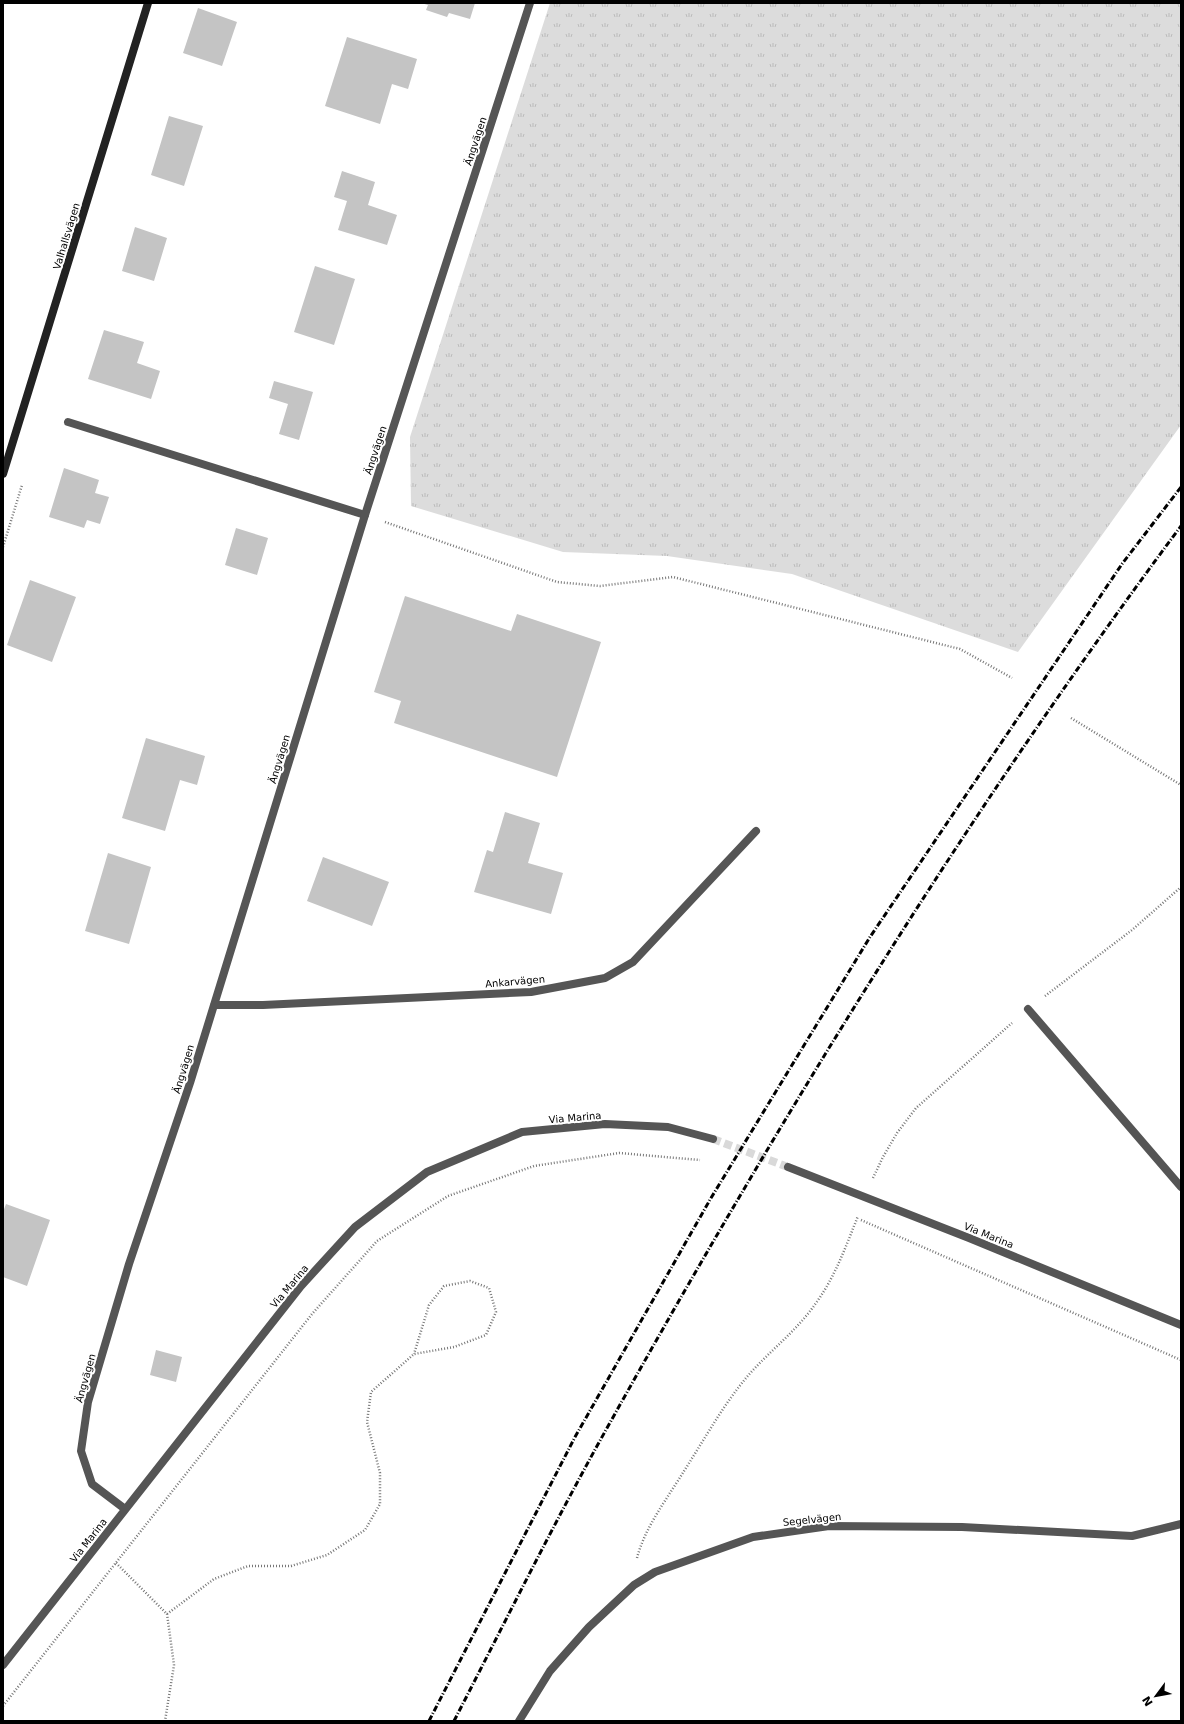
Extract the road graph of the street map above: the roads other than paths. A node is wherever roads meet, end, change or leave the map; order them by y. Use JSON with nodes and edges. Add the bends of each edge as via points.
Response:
{"nodes":[{"id":1,"x":148,"y":3,"type":"edge"},
{"id":2,"x":530,"y":3,"type":"edge"},
{"id":3,"x":68,"y":422,"type":"dead end"},
{"id":4,"x":3,"y":474,"type":"edge"},
{"id":5,"x":365,"y":515,"type":"junction"},
{"id":6,"x":756,"y":831,"type":"dead end"},
{"id":7,"x":214,"y":1005,"type":"junction"},
{"id":8,"x":1028,"y":1009,"type":"road end"},
{"id":9,"x":713,"y":1139,"type":"tunnel mouth"},
{"id":10,"x":788,"y":1167,"type":"tunnel mouth"},
{"id":11,"x":1181,"y":1188,"type":"edge"},
{"id":12,"x":1181,"y":1325,"type":"edge"},
{"id":13,"x":125,"y":1509,"type":"junction"},
{"id":14,"x":1181,"y":1524,"type":"edge"},
{"id":15,"x":3,"y":1665,"type":"edge"},
{"id":16,"x":519,"y":1721,"type":"edge"}],
"edges":[{"from":1,"to":4,"type":"street","name":"Valhallsvägen"},
{"from":2,"to":5,"type":"street","name":"Ängvägen"},
{"from":3,"to":5,"type":"street"},
{"from":5,"to":7,"type":"street","name":"Ängvägen"},
{"from":6,"to":7,"type":"street","name":"Ankarvägen","via":[[633,962],[605,978],[531,992],[263,1005]]},
{"from":7,"to":13,"type":"street","name":"Ängvägen","via":[[129,1264],[88,1402],[81,1452],[92,1484]]},
{"from":8,"to":11,"type":"street"},
{"from":9,"to":13,"type":"street","name":"Via Marina","via":[[668,1127],[605,1124],[522,1132],[427,1172],[355,1227],[301,1286]]},
{"from":10,"to":12,"type":"street","name":"Via Marina"},
{"from":13,"to":15,"type":"street","name":"Via Marina"},
{"from":14,"to":16,"type":"street","name":"Segelvägen","via":[[1132,1536],[962,1527],[829,1526],[753,1536],[655,1572],[634,1585],[589,1627],[550,1671]]}]}
